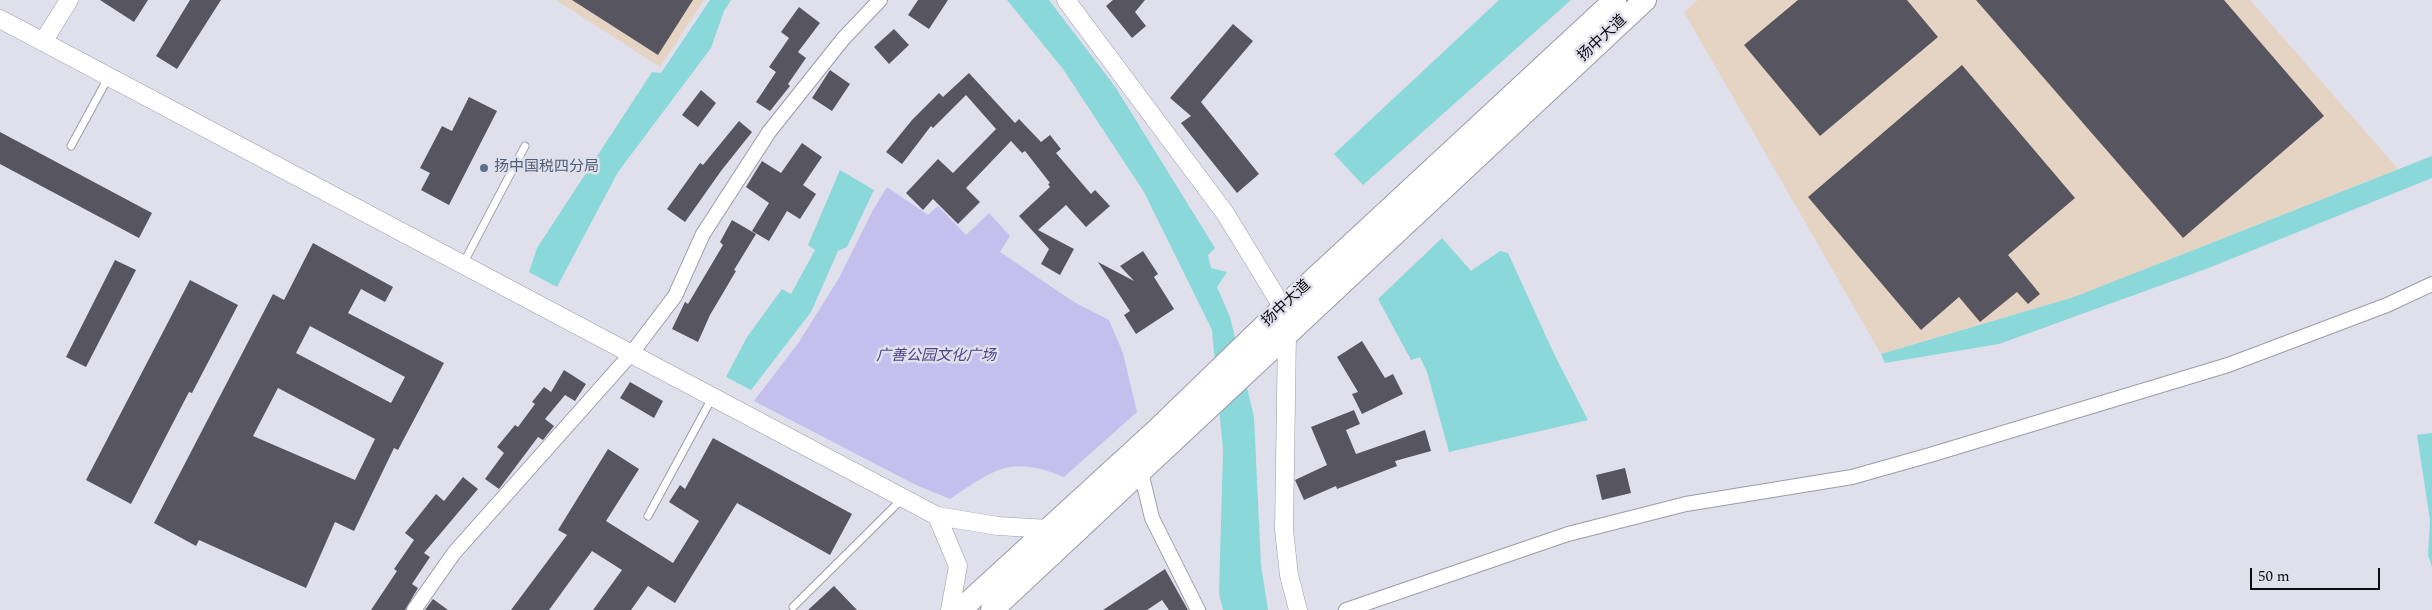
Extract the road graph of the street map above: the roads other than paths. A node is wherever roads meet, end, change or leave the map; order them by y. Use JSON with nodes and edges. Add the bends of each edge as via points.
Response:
{"nodes":[{"id":1,"x":69,"y":0,"type":"edge"},
{"id":2,"x":880,"y":0,"type":"edge"},
{"id":3,"x":1066,"y":0,"type":"edge"},
{"id":4,"x":1615,"y":0,"type":"edge"},
{"id":5,"x":1645,"y":0,"type":"edge"},
{"id":6,"x":0,"y":19,"type":"edge"},
{"id":7,"x":43,"y":42,"type":"junction"},
{"id":8,"x":109,"y":77,"type":"junction"},
{"id":9,"x":71,"y":146,"type":"dead end"},
{"id":10,"x":525,"y":146,"type":"dead end"},
{"id":11,"x":463,"y":265,"type":"junction"},
{"id":12,"x":2432,"y":284,"type":"edge"},
{"id":13,"x":1283,"y":308,"type":"junction"},
{"id":14,"x":1287,"y":332,"type":"junction"},
{"id":15,"x":632,"y":354,"type":"junction"},
{"id":16,"x":713,"y":397,"type":"junction"},
{"id":17,"x":1135,"y":464,"type":"junction"},
{"id":18,"x":904,"y":498,"type":"junction"},
{"id":19,"x":648,"y":516,"type":"dead end"},
{"id":20,"x":937,"y":516,"type":"junction"},
{"id":21,"x":1049,"y":529,"type":"junction"},
{"id":22,"x":793,"y":607,"type":"dead end"},
{"id":23,"x":414,"y":610,"type":"edge"},
{"id":24,"x":950,"y":610,"type":"edge"},
{"id":25,"x":960,"y":610,"type":"edge"},
{"id":26,"x":992,"y":610,"type":"edge"},
{"id":27,"x":1198,"y":610,"type":"edge"},
{"id":28,"x":1298,"y":610,"type":"edge"},
{"id":29,"x":1346,"y":610,"type":"edge"}],
"edges":[{"from":1,"to":7,"type":"street"},
{"from":2,"to":15,"type":"street","via":[[843,39],[769,132],[703,234],[675,296]]},
{"from":3,"to":13,"type":"street","via":[[1225,213]]},
{"from":4,"to":13,"type":"main road","name":"扬中大道"},
{"from":5,"to":14,"type":"main road","name":"扬中大道"},
{"from":6,"to":7,"type":"street"},
{"from":7,"to":8,"type":"street"},
{"from":8,"to":9,"type":"lane"},
{"from":8,"to":11,"type":"street"},
{"from":10,"to":11,"type":"lane"},
{"from":11,"to":15,"type":"street"},
{"from":12,"to":29,"type":"street","via":[[2228,365],[1930,455],[1852,477],[1686,504],[1568,534]]},
{"from":13,"to":14,"type":"street"},
{"from":13,"to":17,"type":"main road","name":"扬中大道"},
{"from":14,"to":17,"type":"main road","name":"扬中大道"},
{"from":14,"to":28,"type":"street","via":[[1284,530],[1289,575]]},
{"from":15,"to":16,"type":"street"},
{"from":15,"to":23,"type":"street","via":[[454,553]]},
{"from":16,"to":18,"type":"street"},
{"from":16,"to":19,"type":"lane"},
{"from":17,"to":21,"type":"main road","name":"扬中大道"},
{"from":17,"to":26,"type":"main road","name":"扬中大道"},
{"from":17,"to":27,"type":"street","via":[[1152,518]]},
{"from":18,"to":20,"type":"street"},
{"from":18,"to":22,"type":"lane"},
{"from":20,"to":21,"type":"street","via":[[998,526]]},
{"from":20,"to":24,"type":"street","via":[[958,566]]},
{"from":21,"to":25,"type":"main road","name":"扬中大道"}]}
